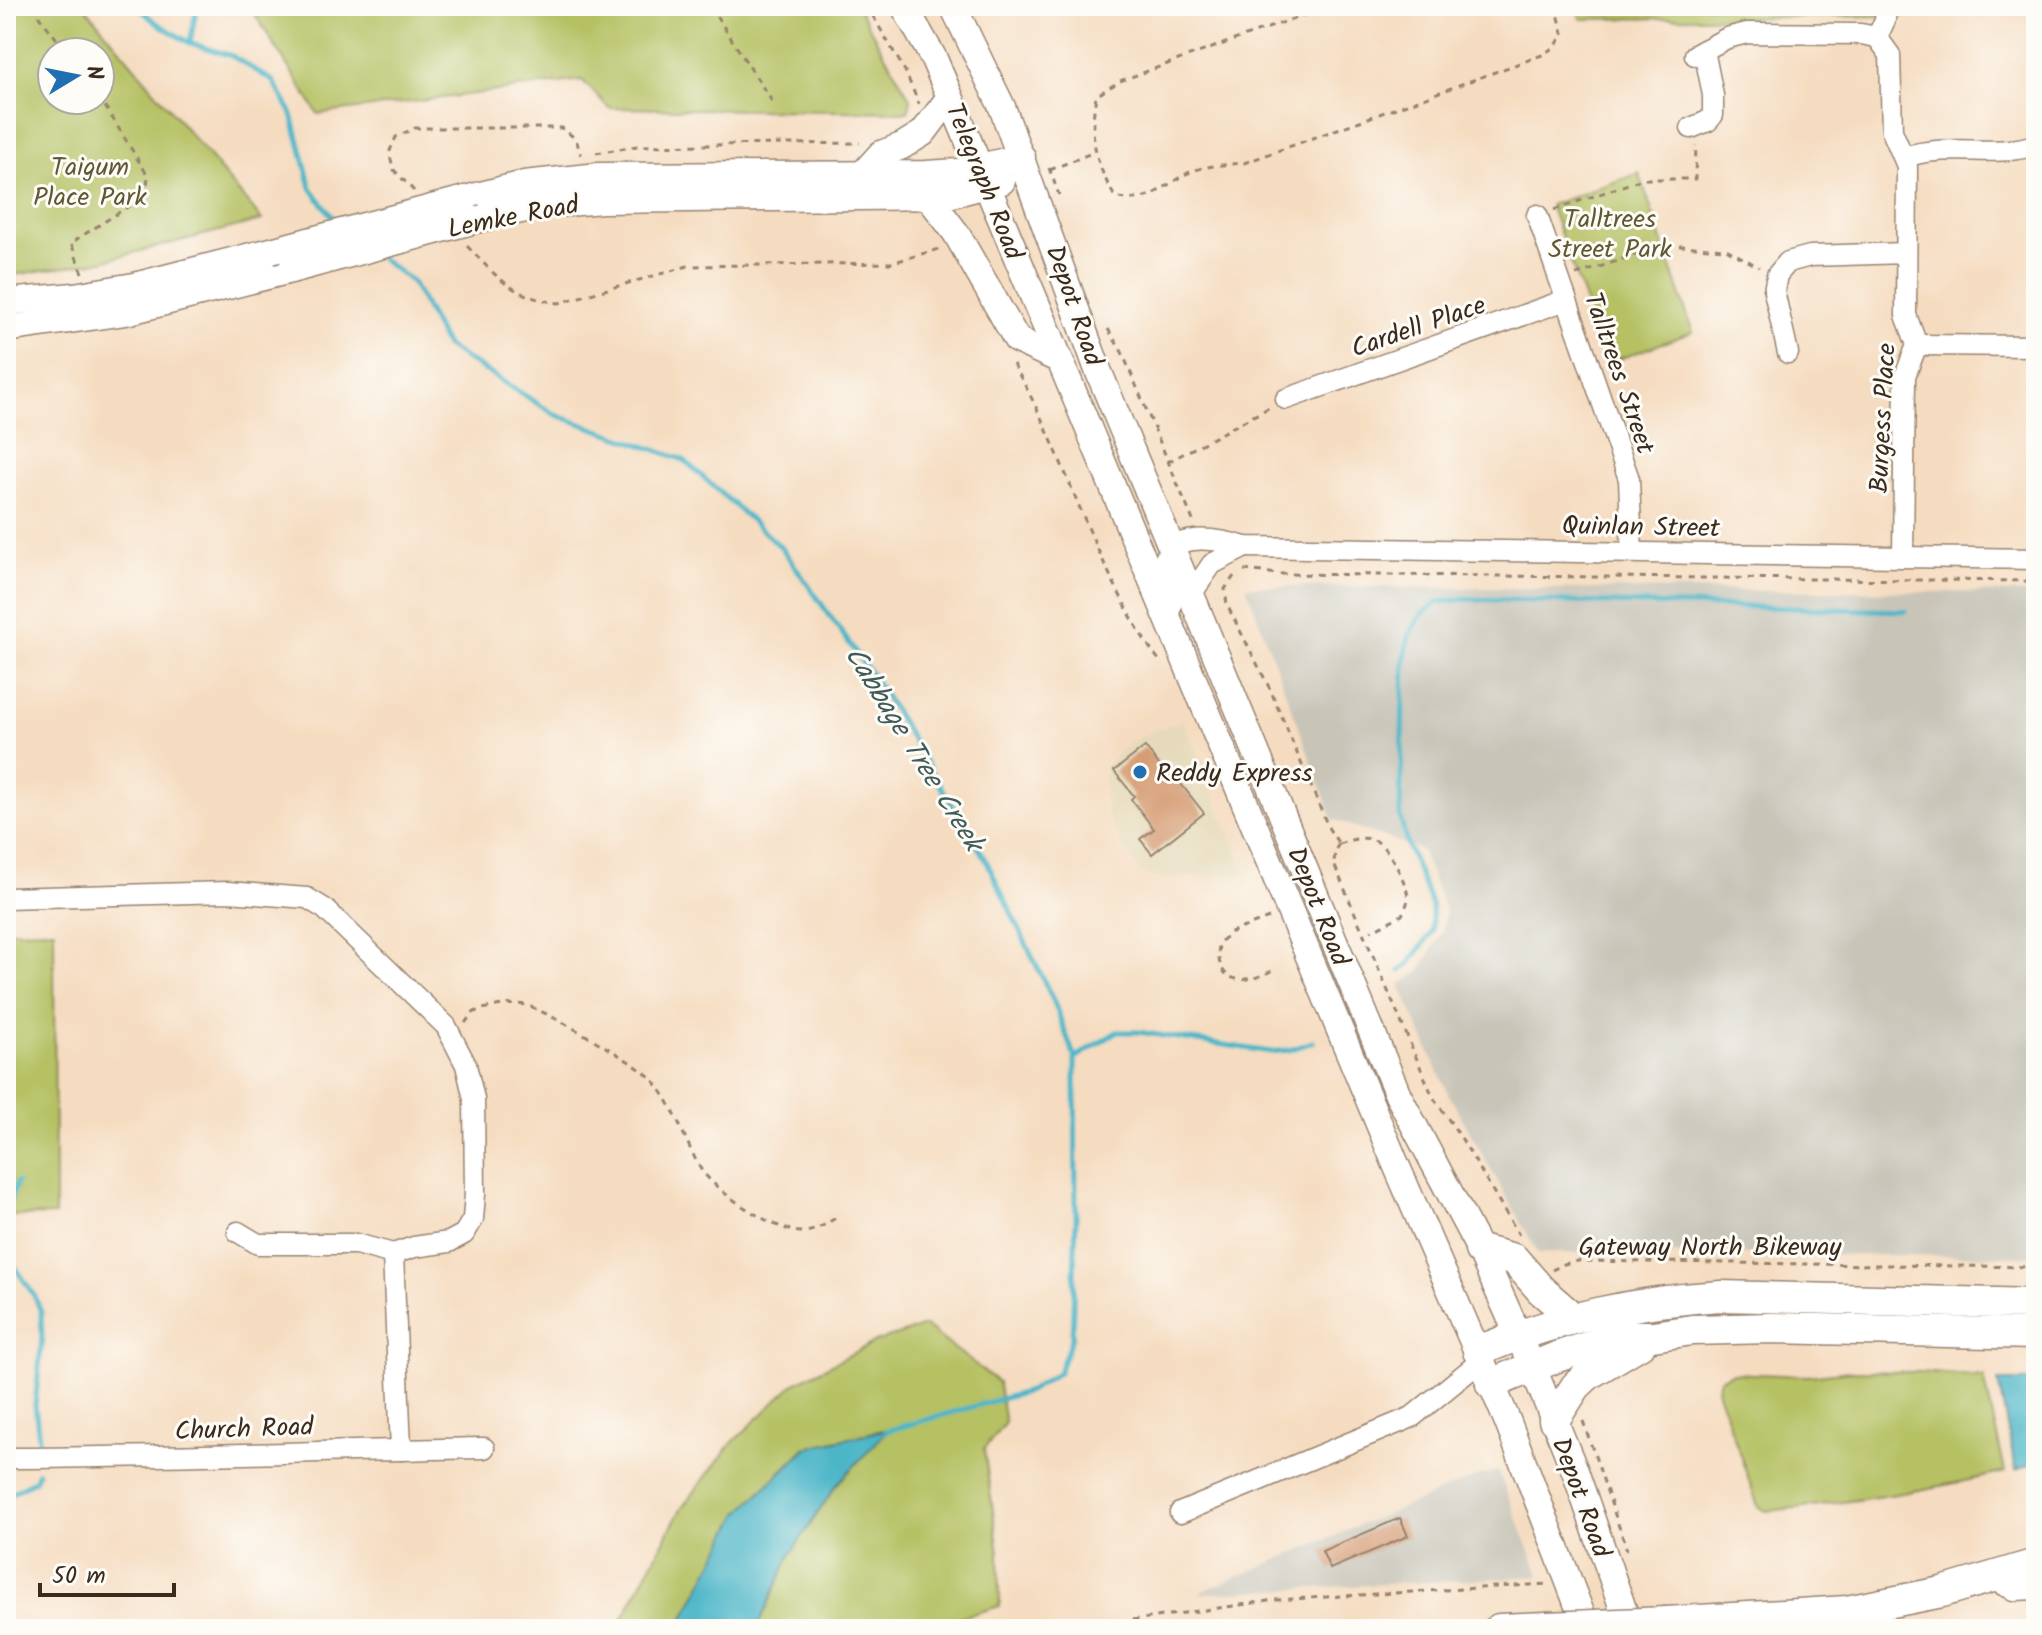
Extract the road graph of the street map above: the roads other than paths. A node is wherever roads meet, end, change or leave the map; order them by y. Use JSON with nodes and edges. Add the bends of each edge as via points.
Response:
{"nodes":[{"id":1,"x":904,"y":6,"type":"edge"},
{"id":2,"x":953,"y":6,"type":"edge"},
{"id":3,"x":1886,"y":6,"type":"edge"},
{"id":4,"x":1877,"y":37,"type":"junction"},
{"id":5,"x":950,"y":97,"type":"junction"},
{"id":6,"x":1693,"y":127,"type":"road end"},
{"id":7,"x":2036,"y":144,"type":"edge"},
{"id":8,"x":1905,"y":157,"type":"junction"},
{"id":9,"x":1037,"y":165,"type":"junction"},
{"id":10,"x":862,"y":175,"type":"junction"},
{"id":11,"x":983,"y":177,"type":"junction"},
{"id":12,"x":928,"y":196,"type":"junction"},
{"id":13,"x":1537,"y":215,"type":"road end"},
{"id":14,"x":1906,"y":253,"type":"junction"},
{"id":15,"x":1563,"y":291,"type":"junction"},
{"id":16,"x":6,"y":302,"type":"edge"},
{"id":17,"x":6,"y":329,"type":"edge"},
{"id":18,"x":1917,"y":345,"type":"junction"},
{"id":19,"x":2036,"y":346,"type":"edge"},
{"id":20,"x":1788,"y":353,"type":"dead end"},
{"id":21,"x":1060,"y":360,"type":"junction"},
{"id":22,"x":1286,"y":399,"type":"road end"},
{"id":23,"x":1245,"y":547,"type":"junction"},
{"id":24,"x":1172,"y":549,"type":"junction"},
{"id":25,"x":1632,"y":552,"type":"junction"},
{"id":26,"x":1903,"y":556,"type":"junction"},
{"id":27,"x":2036,"y":559,"type":"edge"},
{"id":28,"x":1190,"y":596,"type":"junction"},
{"id":29,"x":1170,"y":625,"type":"junction"},
{"id":30,"x":6,"y":898,"type":"edge"},
{"id":31,"x":238,"y":1232,"type":"dead end"},
{"id":32,"x":1480,"y":1250,"type":"junction"},
{"id":33,"x":393,"y":1254,"type":"junction"},
{"id":34,"x":2036,"y":1304,"type":"edge"},
{"id":35,"x":1572,"y":1317,"type":"junction"},
{"id":36,"x":2036,"y":1334,"type":"edge"},
{"id":37,"x":1517,"y":1335,"type":"junction"},
{"id":38,"x":1653,"y":1336,"type":"junction"},
{"id":39,"x":1484,"y":1365,"type":"junction"},
{"id":40,"x":1533,"y":1368,"type":"junction"},
{"id":41,"x":1569,"y":1419,"type":"junction"},
{"id":42,"x":484,"y":1448,"type":"dead end"},
{"id":43,"x":401,"y":1450,"type":"junction"},
{"id":44,"x":6,"y":1458,"type":"edge"},
{"id":45,"x":1180,"y":1513,"type":"dead end"},
{"id":46,"x":2036,"y":1564,"type":"edge"},
{"id":47,"x":1990,"y":1579,"type":"junction"},
{"id":48,"x":2036,"y":1589,"type":"edge"},
{"id":49,"x":1499,"y":1629,"type":"edge"},
{"id":50,"x":1587,"y":1629,"type":"edge"},
{"id":51,"x":1630,"y":1629,"type":"edge"}],
"edges":[{"from":1,"to":5,"type":"main road","name":"Telegraph Road"},
{"from":2,"to":9,"type":"main road","name":"Telegraph Road"},
{"from":3,"to":4,"type":"street"},
{"from":4,"to":6,"type":"street","via":[[1747,33],[1727,38],[1699,52],[1714,110],[1712,119]]},
{"from":4,"to":8,"type":"street","name":"Burgess Place","via":[[1890,55],[1892,131]]},
{"from":5,"to":10,"type":"main road","via":[[923,133],[881,154]]},
{"from":5,"to":11,"type":"main road","name":"Telegraph Road"},
{"from":7,"to":8,"type":"street","via":[[1931,150]]},
{"from":8,"to":14,"type":"street","name":"Burgess Place"},
{"from":9,"to":11,"type":"main road","name":"Lemke Road"},
{"from":9,"to":24,"type":"main road","name":"Depot Road","via":[[1098,370]]},
{"from":10,"to":11,"type":"main road","name":"Lemke Road"},
{"from":10,"to":16,"type":"main road","name":"Lemke Road","bridge":true,"via":[[599,176],[524,184],[134,286]]},
{"from":11,"to":12,"type":"main road","name":"Lemke Road","via":[[955,195]]},
{"from":11,"to":21,"type":"main road","name":"Telegraph Road"},
{"from":12,"to":17,"type":"main road","name":"Lemke Road","bridge":true,"via":[[545,205],[126,312]]},
{"from":12,"to":21,"type":"main road","via":[[956,233],[1017,340]]},
{"from":13,"to":15,"type":"street","name":"Talltrees Street"},
{"from":14,"to":18,"type":"street","name":"Burgess Place","via":[[1906,320]]},
{"from":14,"to":20,"type":"street","via":[[1788,262],[1777,275],[1775,298]]},
{"from":15,"to":22,"type":"street","name":"Cardell Place"},
{"from":15,"to":25,"type":"street","name":"Talltrees Street","via":[[1629,479]]},
{"from":18,"to":19,"type":"street"},
{"from":18,"to":26,"type":"street","name":"Burgess Place","via":[[1905,376]]},
{"from":21,"to":29,"type":"main road","name":"Depot Road"},
{"from":23,"to":24,"type":"street","name":"Quinlan Street","via":[[1200,539]]},
{"from":23,"to":25,"type":"street","name":"Quinlan Street"},
{"from":23,"to":28,"type":"street","name":"Quinlan Street","via":[[1212,564]]},
{"from":24,"to":28,"type":"main road","name":"Depot Road"},
{"from":24,"to":29,"type":"street","via":[[1164,572],[1172,600]]},
{"from":25,"to":26,"type":"street","name":"Quinlan Street"},
{"from":26,"to":27,"type":"street","name":"Quinlan Street"},
{"from":28,"to":32,"type":"main road","name":"Depot Road","via":[[1398,1095]]},
{"from":29,"to":39,"type":"main road","name":"Depot Road"},
{"from":30,"to":33,"type":"street","via":[[228,892],[307,898],[336,919],[446,1026],[466,1065],[474,1099],[473,1219],[464,1234],[449,1242]]},
{"from":31,"to":33,"type":"street","via":[[258,1244],[356,1244]]},
{"from":32,"to":35,"type":"highway","via":[[1514,1259]]},
{"from":32,"to":37,"type":"main road","name":"Depot Road"},
{"from":33,"to":43,"type":"street"},
{"from":34,"to":35,"type":"highway","via":[[1721,1296]]},
{"from":35,"to":37,"type":"highway"},
{"from":36,"to":38,"type":"highway","via":[[1771,1328]]},
{"from":37,"to":39,"type":"highway"},
{"from":37,"to":40,"type":"main road","name":"Depot Road"},
{"from":38,"to":40,"type":"highway","via":[[1619,1336]]},
{"from":38,"to":41,"type":"highway","via":[[1576,1386]]},
{"from":39,"to":40,"type":"highway"},
{"from":39,"to":45,"type":"street","via":[[1412,1417]]},
{"from":39,"to":50,"type":"main road","name":"Depot Road"},
{"from":40,"to":41,"type":"main road","name":"Depot Road"},
{"from":41,"to":51,"type":"main road","name":"Depot Road","via":[[1575,1471]]},
{"from":42,"to":43,"type":"street","name":"Church Road"},
{"from":43,"to":44,"type":"street","name":"Church Road"},
{"from":46,"to":47,"type":"highway"},
{"from":47,"to":48,"type":"street","via":[[2014,1590]]},
{"from":47,"to":49,"type":"highway","bridge":true,"via":[[1847,1611]]}]}
